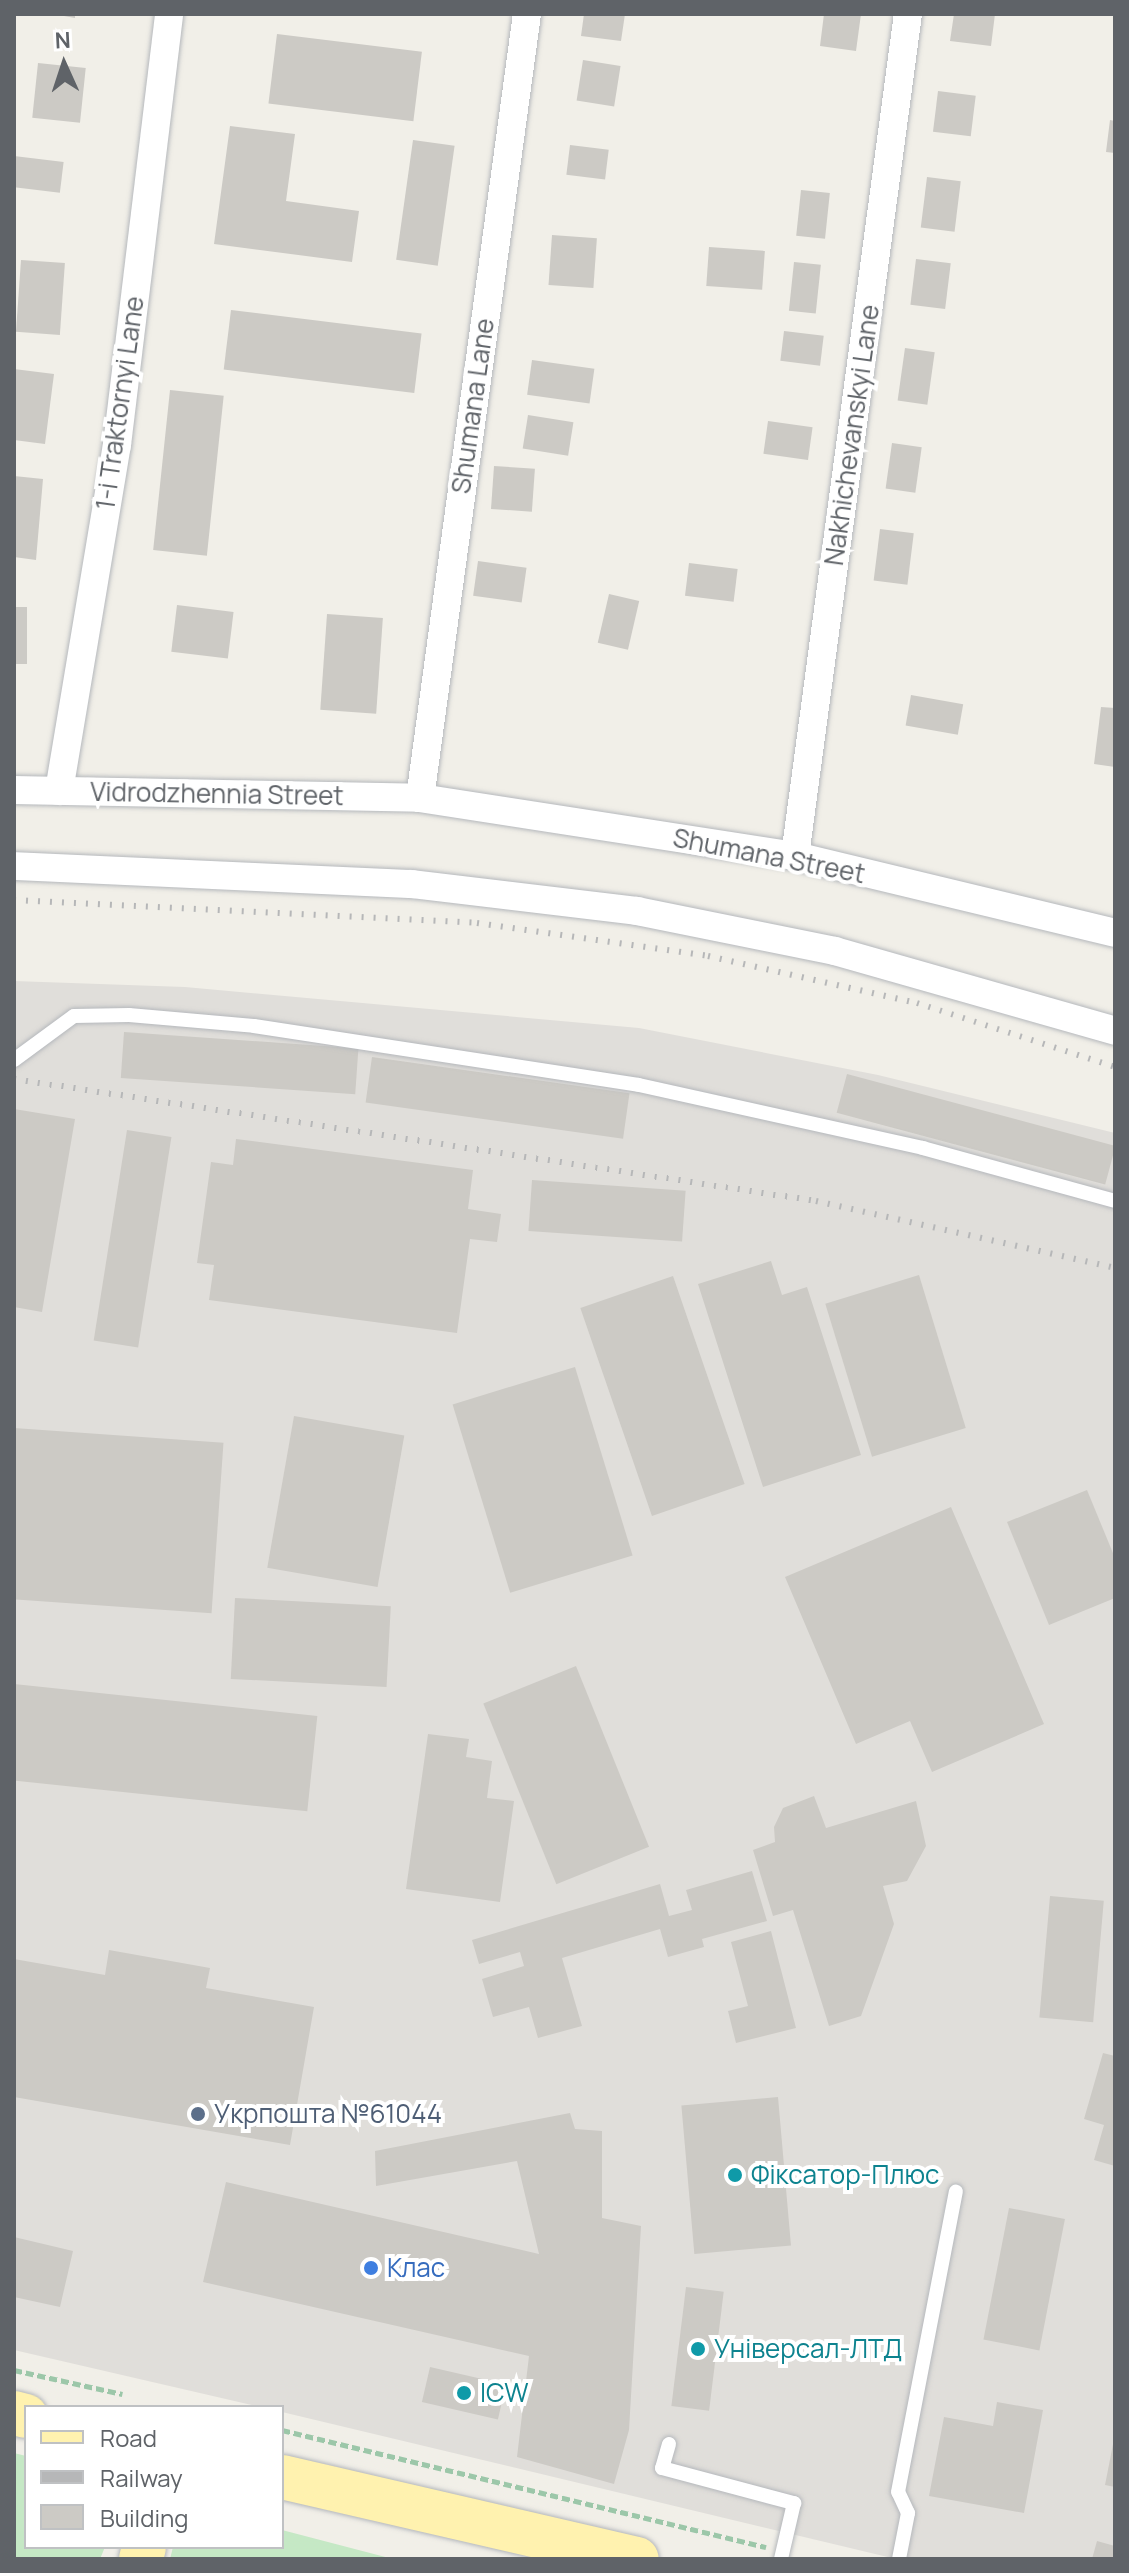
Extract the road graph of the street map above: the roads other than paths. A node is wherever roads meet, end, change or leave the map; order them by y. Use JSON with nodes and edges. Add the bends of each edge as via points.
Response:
{"nodes":[{"id":1,"x":169,"y":14,"type":"edge"},
{"id":2,"x":527,"y":14,"type":"edge"},
{"id":3,"x":908,"y":14,"type":"edge"},
{"id":4,"x":14,"y":790,"type":"edge"},
{"id":5,"x":59,"y":791,"type":"junction"},
{"id":6,"x":420,"y":798,"type":"junction"},
{"id":7,"x":795,"y":856,"type":"junction"},
{"id":8,"x":14,"y":866,"type":"edge"},
{"id":9,"x":1115,"y":933,"type":"edge"},
{"id":10,"x":1115,"y":1031,"type":"edge"},
{"id":11,"x":14,"y":1060,"type":"edge"},
{"id":12,"x":1115,"y":1201,"type":"edge"},
{"id":13,"x":956,"y":2192,"type":"dead end"},
{"id":14,"x":669,"y":2444,"type":"dead end"},
{"id":15,"x":284,"y":2477,"type":"edge"},
{"id":16,"x":782,"y":2555,"type":"edge"},
{"id":17,"x":637,"y":2559,"type":"edge"},
{"id":18,"x":899,"y":2559,"type":"edge"}],
"edges":[{"from":1,"to":5,"type":"street","name":"1-i Traktornyi Lane","via":[[117,445]]},
{"from":2,"to":6,"type":"street","name":"Shumana Lane"},
{"from":3,"to":7,"type":"street","name":"Nakhichevanskyi Lane"},
{"from":4,"to":5,"type":"street","name":"Vidrodzhennia Street"},
{"from":5,"to":6,"type":"street","name":"Vidrodzhennia Street"},
{"from":6,"to":7,"type":"street","name":"Shumana Street"},
{"from":7,"to":9,"type":"street","name":"Shumana Street"},
{"from":8,"to":10,"type":"street","via":[[412,884],[637,911],[835,951]]},
{"from":11,"to":12,"type":"lane","via":[[74,1016],[129,1015],[254,1026],[639,1085],[923,1148]]},
{"from":13,"to":18,"type":"lane","via":[[898,2492],[908,2513]]},
{"from":14,"to":16,"type":"lane","via":[[662,2468],[794,2503]]},
{"from":15,"to":17,"type":"main road"}]}
